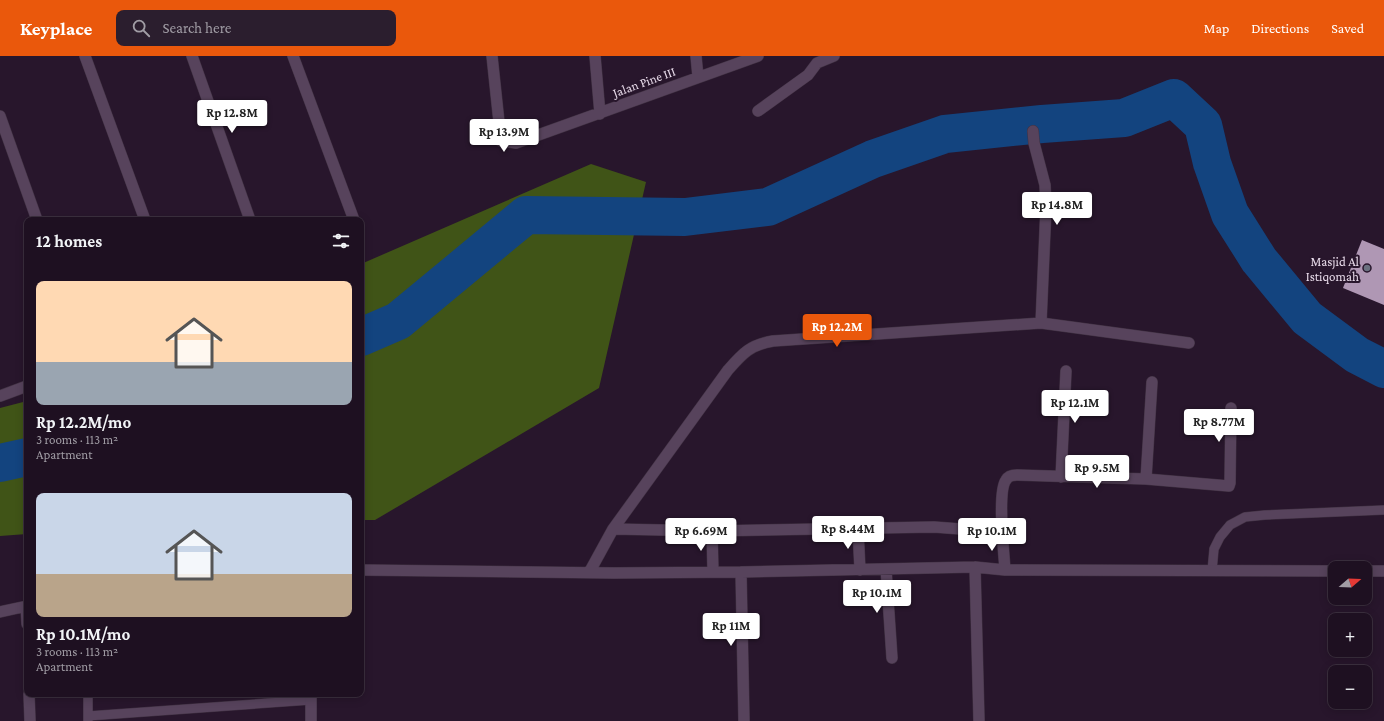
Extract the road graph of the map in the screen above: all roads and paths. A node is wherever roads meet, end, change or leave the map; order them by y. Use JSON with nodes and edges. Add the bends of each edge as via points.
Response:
{"nodes":[{"id":1,"x":84,"y":56,"type":"edge"},
{"id":2,"x":192,"y":56,"type":"edge"},
{"id":3,"x":293,"y":56,"type":"edge"},
{"id":4,"x":492,"y":56,"type":"edge"},
{"id":5,"x":595,"y":56,"type":"edge"},
{"id":6,"x":696,"y":56,"type":"edge"},
{"id":7,"x":758,"y":56,"type":"edge"},
{"id":8,"x":834,"y":56,"type":"edge"},
{"id":9,"x":698,"y":77,"type":"junction"},
{"id":10,"x":758,"y":111,"type":"dead end"},
{"id":11,"x":600,"y":114,"type":"junction"},
{"id":12,"x":0,"y":116,"type":"edge"},
{"id":13,"x":1033,"y":131,"type":"dead end"},
{"id":14,"x":36,"y":217,"type":"edge"},
{"id":15,"x":144,"y":217,"type":"edge"},
{"id":16,"x":249,"y":217,"type":"edge"},
{"id":17,"x":353,"y":217,"type":"edge"},
{"id":18,"x":1041,"y":323,"type":"junction"},
{"id":19,"x":1189,"y":342,"type":"dead end"},
{"id":20,"x":1066,"y":371,"type":"dead end"},
{"id":21,"x":1152,"y":382,"type":"dead end"},
{"id":22,"x":24,"y":387,"type":"edge"},
{"id":23,"x":0,"y":396,"type":"edge"},
{"id":24,"x":1231,"y":408,"type":"dead end"},
{"id":25,"x":1062,"y":477,"type":"junction"},
{"id":26,"x":1146,"y":478,"type":"junction"},
{"id":27,"x":1384,"y":510,"type":"edge"},
{"id":28,"x":613,"y":529,"type":"junction"},
{"id":29,"x":858,"y":529,"type":"junction"},
{"id":30,"x":712,"y":531,"type":"junction"},
{"id":31,"x":1001,"y":532,"type":"junction"},
{"id":32,"x":975,"y":568,"type":"junction"},
{"id":33,"x":886,"y":569,"type":"junction"},
{"id":34,"x":364,"y":570,"type":"edge"},
{"id":35,"x":860,"y":570,"type":"junction"},
{"id":36,"x":1005,"y":570,"type":"junction"},
{"id":37,"x":1212,"y":571,"type":"junction"},
{"id":38,"x":1328,"y":571,"type":"edge"},
{"id":39,"x":1372,"y":571,"type":"edge"},
{"id":40,"x":1384,"y":571,"type":"edge"},
{"id":41,"x":590,"y":572,"type":"junction"},
{"id":42,"x":713,"y":572,"type":"junction"},
{"id":43,"x":741,"y":572,"type":"junction"},
{"id":44,"x":24,"y":607,"type":"edge"},
{"id":45,"x":0,"y":612,"type":"edge"},
{"id":46,"x":892,"y":658,"type":"dead end"},
{"id":47,"x":29,"y":697,"type":"edge"},
{"id":48,"x":88,"y":697,"type":"edge"},
{"id":49,"x":311,"y":697,"type":"edge"},
{"id":50,"x":88,"y":719,"type":"edge"},
{"id":51,"x":30,"y":721,"type":"edge"},
{"id":52,"x":311,"y":721,"type":"edge"},
{"id":53,"x":744,"y":721,"type":"edge"},
{"id":54,"x":979,"y":721,"type":"edge"}],
"edges":[{"from":1,"to":15,"type":"street"},
{"from":2,"to":16,"type":"street"},
{"from":3,"to":17,"type":"street"},
{"from":4,"to":11,"type":"street","name":"Jalan Pine III","via":[[500,141],[516,143]]},
{"from":5,"to":11,"type":"street"},
{"from":6,"to":9,"type":"street"},
{"from":7,"to":9,"type":"street","name":"Jalan Pine III"},
{"from":8,"to":10,"type":"street","via":[[817,62],[808,75]]},
{"from":9,"to":11,"type":"street","name":"Jalan Pine III"},
{"from":12,"to":14,"type":"street"},
{"from":13,"to":18,"type":"street","via":[[1045,185],[1046,207]]},
{"from":18,"to":19,"type":"street"},
{"from":18,"to":28,"type":"street","via":[[760,343],[744,353],[728,370]]},
{"from":20,"to":25,"type":"street"},
{"from":21,"to":26,"type":"street"},
{"from":22,"to":23,"type":"street"},
{"from":24,"to":26,"type":"street","via":[[1229,486]]},
{"from":25,"to":26,"type":"street"},
{"from":25,"to":31,"type":"street","via":[[1017,474],[1007,478],[1002,490]]},
{"from":27,"to":37,"type":"lane","via":[[1245,517],[1230,525],[1220,537],[1214,549]]},
{"from":28,"to":30,"type":"street"},
{"from":28,"to":41,"type":"street"},
{"from":29,"to":30,"type":"street"},
{"from":29,"to":31,"type":"street","via":[[934,527]]},
{"from":29,"to":35,"type":"street"},
{"from":30,"to":42,"type":"street"},
{"from":31,"to":36,"type":"street"},
{"from":32,"to":33,"type":"street"},
{"from":32,"to":36,"type":"street"},
{"from":32,"to":54,"type":"street"},
{"from":33,"to":35,"type":"street"},
{"from":33,"to":46,"type":"street"},
{"from":34,"to":41,"type":"street"},
{"from":35,"to":43,"type":"street"},
{"from":36,"to":37,"type":"street"},
{"from":37,"to":38,"type":"street"},
{"from":39,"to":40,"type":"street"},
{"from":41,"to":42,"type":"street"},
{"from":42,"to":43,"type":"street"},
{"from":43,"to":53,"type":"street"},
{"from":44,"to":45,"type":"street"},
{"from":47,"to":51,"type":"street"},
{"from":48,"to":50,"type":"lane"},
{"from":49,"to":50,"type":"lane"},
{"from":49,"to":52,"type":"street"}]}
